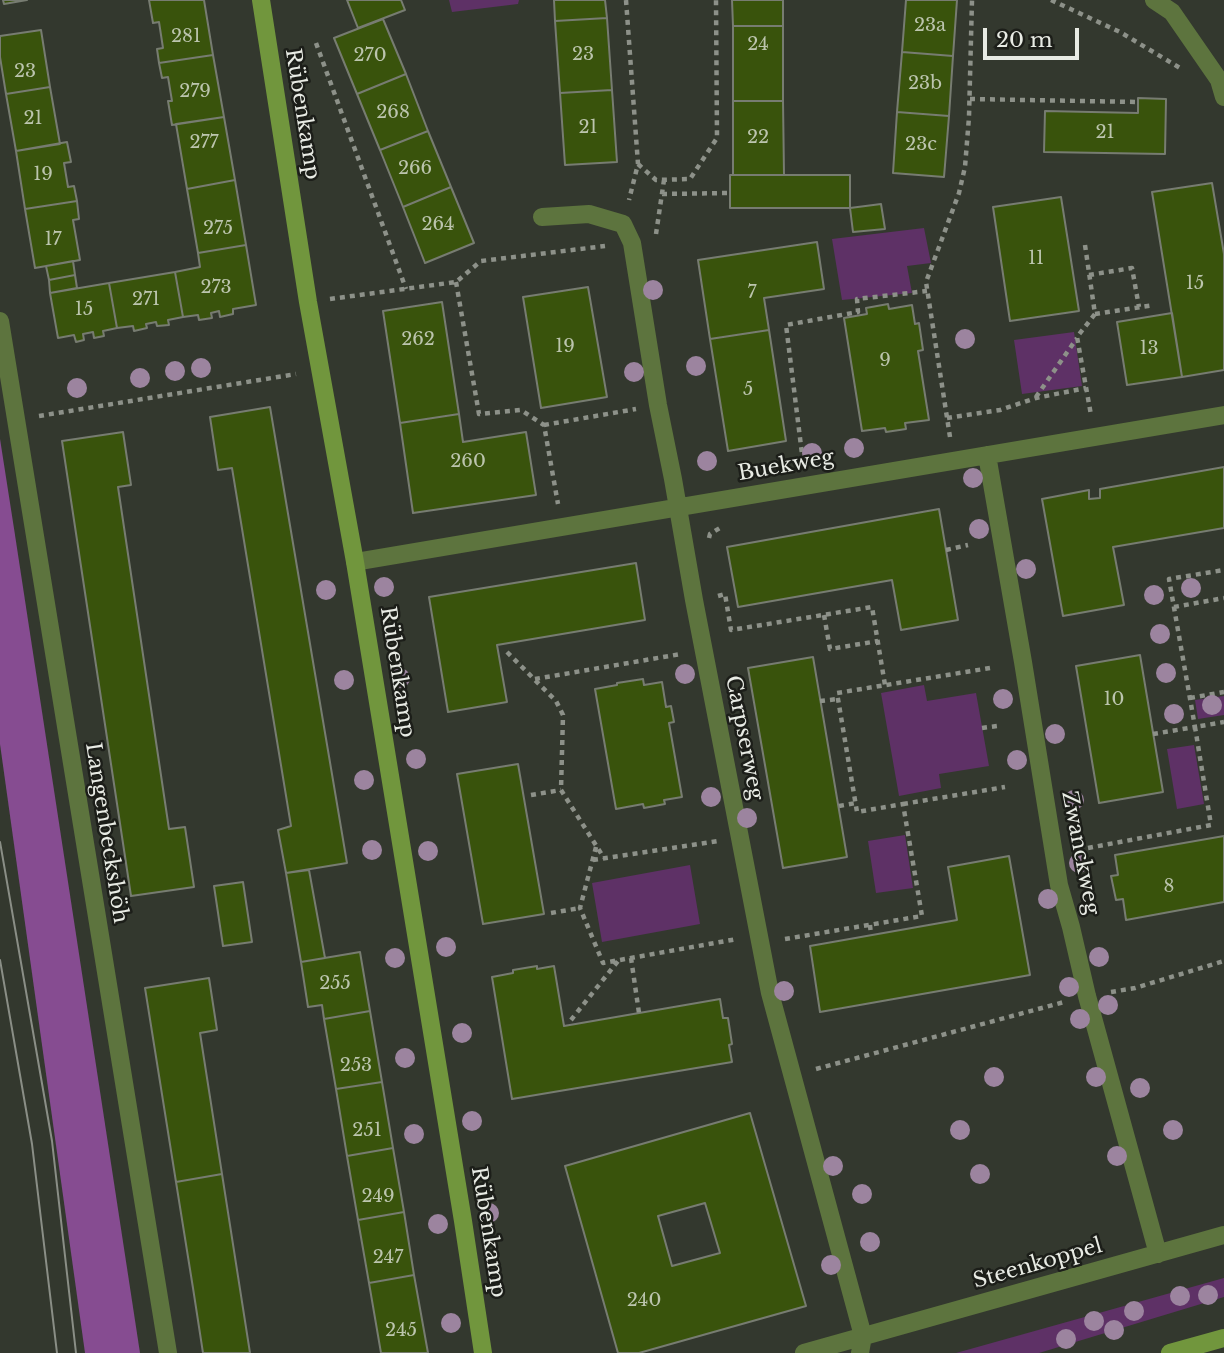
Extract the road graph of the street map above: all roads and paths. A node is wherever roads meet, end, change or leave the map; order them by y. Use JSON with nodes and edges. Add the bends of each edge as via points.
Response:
{"nodes":[{"id":1,"x":261,"y":0,"type":"edge"},
{"id":2,"x":626,"y":0,"type":"edge"},
{"id":3,"x":716,"y":0,"type":"edge"},
{"id":4,"x":971,"y":0,"type":"edge"},
{"id":5,"x":1051,"y":0,"type":"edge"},
{"id":6,"x":1154,"y":0,"type":"edge"},
{"id":7,"x":316,"y":43,"type":"dead end"},
{"id":8,"x":1182,"y":70,"type":"dead end"},
{"id":9,"x":1224,"y":97,"type":"edge"},
{"id":10,"x":970,"y":99,"type":"junction"},
{"id":11,"x":1138,"y":102,"type":"dead end"},
{"id":12,"x":638,"y":164,"type":"junction"},
{"id":13,"x":664,"y":180,"type":"junction"},
{"id":14,"x":730,"y":193,"type":"dead end"},
{"id":15,"x":662,"y":194,"type":"junction"},
{"id":16,"x":542,"y":217,"type":"dead end"},
{"id":17,"x":622,"y":225,"type":"junction"},
{"id":18,"x":655,"y":240,"type":"dead end"},
{"id":19,"x":632,"y":243,"type":"junction"},
{"id":20,"x":1085,"y":245,"type":"dead end"},
{"id":21,"x":1090,"y":275,"type":"junction"},
{"id":22,"x":456,"y":282,"type":"junction"},
{"id":23,"x":405,"y":289,"type":"junction"},
{"id":24,"x":927,"y":291,"type":"junction"},
{"id":25,"x":308,"y":302,"type":"junction"},
{"id":26,"x":1154,"y":305,"type":"dead end"},
{"id":27,"x":1139,"y":307,"type":"junction"},
{"id":28,"x":1095,"y":314,"type":"junction"},
{"id":29,"x":0,"y":321,"type":"edge"},
{"id":30,"x":1077,"y":337,"type":"junction"},
{"id":31,"x":321,"y":370,"type":"junction"},
{"id":32,"x":1086,"y":388,"type":"junction"},
{"id":33,"x":1036,"y":398,"type":"junction"},
{"id":34,"x":658,"y":404,"type":"junction"},
{"id":35,"x":1224,"y":415,"type":"edge"},
{"id":36,"x":1091,"y":416,"type":"dead end"},
{"id":37,"x":947,"y":418,"type":"junction"},
{"id":38,"x":16,"y":419,"type":"junction"},
{"id":39,"x":544,"y":425,"type":"junction"},
{"id":40,"x":950,"y":438,"type":"dead end"},
{"id":41,"x":987,"y":455,"type":"junction"},
{"id":42,"x":803,"y":463,"type":"dead end"},
{"id":43,"x":678,"y":507,"type":"junction"},
{"id":44,"x":728,"y":522,"type":"dead end"},
{"id":45,"x":562,"y":527,"type":"junction"},
{"id":46,"x":707,"y":544,"type":"dead end"},
{"id":47,"x":968,"y":545,"type":"dead end"},
{"id":48,"x":946,"y":550,"type":"dead end"},
{"id":49,"x":355,"y":562,"type":"junction"},
{"id":50,"x":1224,"y":570,"type":"edge"},
{"id":51,"x":710,"y":597,"type":"dead end"},
{"id":52,"x":1224,"y":598,"type":"edge"},
{"id":53,"x":1174,"y":607,"type":"junction"},
{"id":54,"x":824,"y":615,"type":"junction"},
{"id":55,"x":877,"y":641,"type":"junction"},
{"id":56,"x":704,"y":650,"type":"junction"},
{"id":57,"x":507,"y":652,"type":"dead end"},
{"id":58,"x":990,"y":668,"type":"dead end"},
{"id":59,"x":534,"y":680,"type":"junction"},
{"id":60,"x":885,"y":685,"type":"junction"},
{"id":61,"x":1224,"y":692,"type":"edge"},
{"id":62,"x":1189,"y":698,"type":"junction"},
{"id":63,"x":838,"y":699,"type":"junction"},
{"id":64,"x":820,"y":701,"type":"dead end"},
{"id":65,"x":1224,"y":722,"type":"edge"},
{"id":66,"x":997,"y":726,"type":"dead end"},
{"id":67,"x":1195,"y":727,"type":"junction"},
{"id":68,"x":982,"y":728,"type":"dead end"},
{"id":69,"x":1153,"y":734,"type":"dead end"},
{"id":70,"x":1005,"y":787,"type":"dead end"},
{"id":71,"x":561,"y":790,"type":"junction"},
{"id":72,"x":531,"y":795,"type":"dead end"},
{"id":73,"x":856,"y":803,"type":"junction"},
{"id":74,"x":903,"y":804,"type":"junction"},
{"id":75,"x":839,"y":806,"type":"dead end"},
{"id":76,"x":740,"y":838,"type":"junction"},
{"id":77,"x":596,"y":847,"type":"junction"},
{"id":78,"x":1088,"y":848,"type":"dead end"},
{"id":79,"x":604,"y":858,"type":"junction"},
{"id":80,"x":593,"y":859,"type":"junction"},
{"id":81,"x":580,"y":908,"type":"junction"},
{"id":82,"x":551,"y":913,"type":"dead end"},
{"id":83,"x":870,"y":925,"type":"junction"},
{"id":84,"x":871,"y":935,"type":"dead end"},
{"id":85,"x":759,"y":939,"type":"junction"},
{"id":86,"x":631,"y":958,"type":"junction"},
{"id":87,"x":619,"y":960,"type":"junction"},
{"id":88,"x":1224,"y":961,"type":"edge"},
{"id":89,"x":1087,"y":996,"type":"junction"},
{"id":90,"x":639,"y":1013,"type":"dead end"},
{"id":91,"x":571,"y":1020,"type":"dead end"},
{"id":92,"x":792,"y":1076,"type":"junction"},
{"id":93,"x":1224,"y":1235,"type":"edge"},
{"id":94,"x":1158,"y":1254,"type":"junction"},
{"id":95,"x":1224,"y":1338,"type":"edge"},
{"id":96,"x":862,"y":1345,"type":"edge"},
{"id":97,"x":168,"y":1353,"type":"edge"},
{"id":98,"x":483,"y":1353,"type":"edge"},
{"id":99,"x":804,"y":1353,"type":"edge"},
{"id":100,"x":1170,"y":1353,"type":"edge"}],
"edges":[{"from":1,"to":25,"type":"street","name":"Rübenkamp"},
{"from":2,"to":12,"type":"path"},
{"from":3,"to":13,"type":"path","via":[[717,138],[690,179]]},
{"from":4,"to":10,"type":"path"},
{"from":5,"to":8,"type":"path","via":[[1120,32]]},
{"from":6,"to":9,"type":"street","via":[[1172,12],[1219,80]]},
{"from":7,"to":23,"type":"path"},
{"from":10,"to":11,"type":"path"},
{"from":10,"to":24,"type":"path","via":[[960,193],[926,282]]},
{"from":12,"to":13,"type":"path","via":[[656,180]]},
{"from":12,"to":17,"type":"path"},
{"from":13,"to":15,"type":"path"},
{"from":14,"to":15,"type":"path"},
{"from":15,"to":18,"type":"path"},
{"from":16,"to":17,"type":"street","via":[[589,214]]},
{"from":17,"to":19,"type":"street","name":"Carpserweg"},
{"from":19,"to":22,"type":"path","via":[[481,261]]},
{"from":19,"to":34,"type":"street","name":"Carpserweg"},
{"from":20,"to":21,"type":"path"},
{"from":21,"to":27,"type":"path","via":[[1132,268]]},
{"from":21,"to":28,"type":"path"},
{"from":22,"to":23,"type":"path"},
{"from":22,"to":39,"type":"path","via":[[478,414],[521,410]]},
{"from":23,"to":25,"type":"path"},
{"from":24,"to":37,"type":"path"},
{"from":24,"to":42,"type":"path","via":[[857,299],[858,312],[786,325]]},
{"from":25,"to":31,"type":"street","name":"Rübenkamp"},
{"from":26,"to":27,"type":"path"},
{"from":27,"to":28,"type":"path"},
{"from":28,"to":30,"type":"path"},
{"from":29,"to":38,"type":"street","name":"Langenbeckshöh"},
{"from":30,"to":32,"type":"path"},
{"from":30,"to":33,"type":"path"},
{"from":31,"to":38,"type":"path"},
{"from":31,"to":49,"type":"street","name":"Rübenkamp"},
{"from":32,"to":33,"type":"path"},
{"from":32,"to":36,"type":"path"},
{"from":33,"to":37,"type":"path","via":[[1000,410]]},
{"from":34,"to":39,"type":"path"},
{"from":34,"to":43,"type":"street","name":"Carpserweg"},
{"from":35,"to":41,"type":"street","name":"Buekweg"},
{"from":37,"to":40,"type":"path"},
{"from":38,"to":97,"type":"street","name":"Langenbeckshöh"},
{"from":39,"to":45,"type":"path"},
{"from":41,"to":43,"type":"street","name":"Buekweg"},
{"from":41,"to":89,"type":"street","name":"Zwanckweg","via":[[1059,885]]},
{"from":43,"to":45,"type":"street","name":"Buekweg"},
{"from":43,"to":56,"type":"street","name":"Carpserweg"},
{"from":44,"to":46,"type":"path","via":[[710,534]]},
{"from":45,"to":49,"type":"street","name":"Buekweg"},
{"from":47,"to":48,"type":"path"},
{"from":49,"to":98,"type":"street","name":"Rübenkamp"},
{"from":50,"to":53,"type":"path","via":[[1168,579]]},
{"from":51,"to":54,"type":"path","via":[[725,594],[731,630]]},
{"from":52,"to":53,"type":"path"},
{"from":53,"to":62,"type":"path"},
{"from":54,"to":55,"type":"path","via":[[830,649]]},
{"from":54,"to":55,"type":"path","via":[[872,607]]},
{"from":55,"to":60,"type":"path"},
{"from":56,"to":59,"type":"path"},
{"from":56,"to":76,"type":"street","name":"Carpserweg"},
{"from":57,"to":59,"type":"path"},
{"from":58,"to":60,"type":"path"},
{"from":59,"to":71,"type":"path","via":[[556,701],[563,715]]},
{"from":60,"to":63,"type":"path","via":[[837,693]]},
{"from":61,"to":62,"type":"path"},
{"from":62,"to":67,"type":"path"},
{"from":63,"to":64,"type":"path"},
{"from":63,"to":73,"type":"path"},
{"from":65,"to":67,"type":"path"},
{"from":66,"to":68,"type":"path"},
{"from":67,"to":69,"type":"path"},
{"from":67,"to":78,"type":"path","via":[[1211,825]]},
{"from":70,"to":74,"type":"path"},
{"from":71,"to":72,"type":"path"},
{"from":71,"to":77,"type":"path"},
{"from":73,"to":74,"type":"path","via":[[857,812]]},
{"from":73,"to":75,"type":"path"},
{"from":74,"to":83,"type":"path","via":[[922,916]]},
{"from":76,"to":79,"type":"path"},
{"from":76,"to":85,"type":"street","name":"Carpserweg"},
{"from":77,"to":79,"type":"path"},
{"from":77,"to":80,"type":"path"},
{"from":79,"to":80,"type":"path"},
{"from":80,"to":81,"type":"path"},
{"from":81,"to":82,"type":"path"},
{"from":81,"to":87,"type":"path","via":[[603,963]]},
{"from":83,"to":84,"type":"path"},
{"from":83,"to":85,"type":"path"},
{"from":85,"to":86,"type":"path"},
{"from":85,"to":92,"type":"street","name":"Carpserweg"},
{"from":86,"to":87,"type":"path"},
{"from":86,"to":90,"type":"path"},
{"from":87,"to":91,"type":"path"},
{"from":88,"to":89,"type":"path","via":[[1135,988]]},
{"from":89,"to":92,"type":"path"},
{"from":89,"to":94,"type":"street","name":"Zwanckweg"},
{"from":92,"to":96,"type":"street","name":"Carpserweg"},
{"from":93,"to":94,"type":"street","name":"Steenkoppel"},
{"from":94,"to":96,"type":"street","name":"Steenkoppel"},
{"from":95,"to":100,"type":"street"},
{"from":96,"to":99,"type":"street","name":"Steenkoppel"}]}
